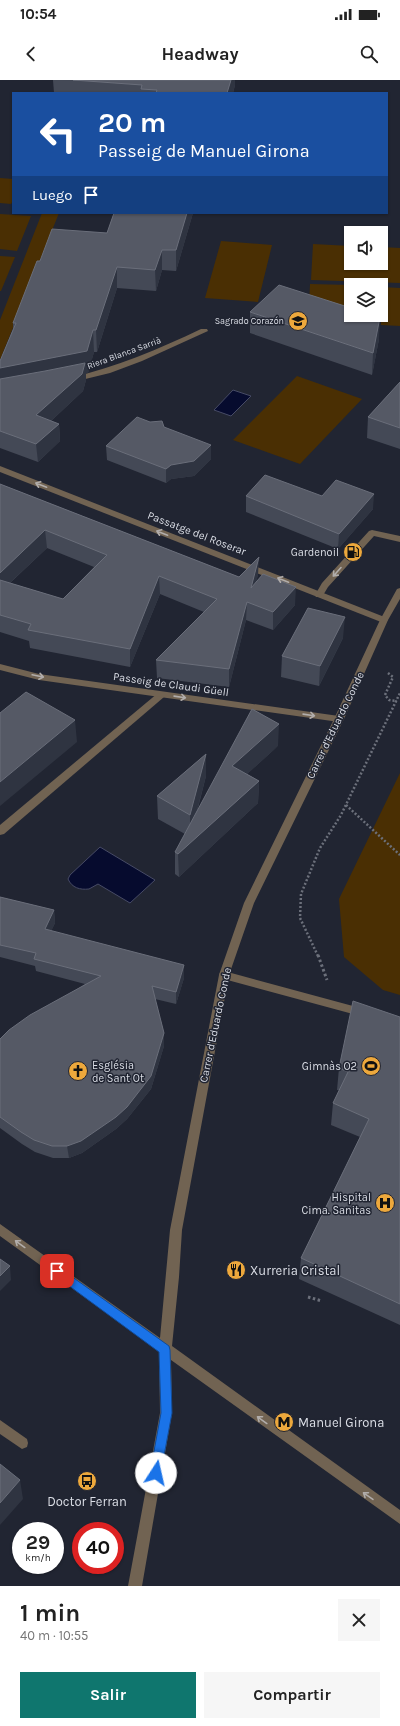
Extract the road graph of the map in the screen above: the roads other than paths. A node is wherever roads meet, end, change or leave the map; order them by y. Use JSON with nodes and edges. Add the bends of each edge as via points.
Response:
{"nodes":[{"id":1,"x":204,"y":331,"type":"dead end"},
{"id":2,"x":62,"y":382,"type":"edge"},
{"id":3,"x":0,"y":469,"type":"edge"},
{"id":4,"x":400,"y":539,"type":"edge"},
{"id":5,"x":400,"y":591,"type":"edge"},
{"id":6,"x":319,"y":594,"type":"junction"},
{"id":7,"x":384,"y":620,"type":"junction"},
{"id":8,"x":0,"y":667,"type":"edge"},
{"id":9,"x":161,"y":695,"type":"junction"},
{"id":10,"x":339,"y":719,"type":"junction"},
{"id":11,"x":0,"y":831,"type":"edge"},
{"id":12,"x":224,"y":974,"type":"junction"},
{"id":13,"x":372,"y":1016,"type":"edge"},
{"id":14,"x":0,"y":1229,"type":"edge"},
{"id":15,"x":164,"y":1350,"type":"junction"},
{"id":16,"x":0,"y":1426,"type":"edge"},
{"id":17,"x":22,"y":1442,"type":"dead end"},
{"id":18,"x":400,"y":1518,"type":"edge"},
{"id":19,"x":135,"y":1586,"type":"edge"}],
"edges":[{"from":1,"to":2,"type":"street","name":"Riera Blanca Sarrià","via":[[150,356],[99,374]]},
{"from":6,"to":3,"type":"street","name":"Passatge del Roserar","one_way":true},
{"from":4,"to":6,"type":"street","one_way":true,"via":[[372,533]]},
{"from":5,"to":7,"type":"street","name":"Carrer d'Eduardo Conde"},
{"from":6,"to":7,"type":"street","name":"Passatge del Roserar"},
{"from":7,"to":10,"type":"street","name":"Carrer d'Eduardo Conde"},
{"from":8,"to":9,"type":"street","name":"Passeig de Claudi Güell","one_way":true,"via":[[39,677]]},
{"from":9,"to":10,"type":"street","name":"Passeig de Claudi Güell","one_way":true},
{"from":9,"to":11,"type":"street"},
{"from":10,"to":12,"type":"street","name":"Carrer d'Eduardo Conde","via":[[249,903]]},
{"from":12,"to":13,"type":"street"},
{"from":12,"to":15,"type":"street","name":"Carrer d'Eduardo Conde","via":[[176,1230]]},
{"from":15,"to":14,"type":"street","one_way":true},
{"from":18,"to":15,"type":"street","one_way":true},
{"from":15,"to":19,"type":"street","name":"Carrer d'Eduardo Conde","via":[[166,1413]]},
{"from":16,"to":17,"type":"street"}]}
